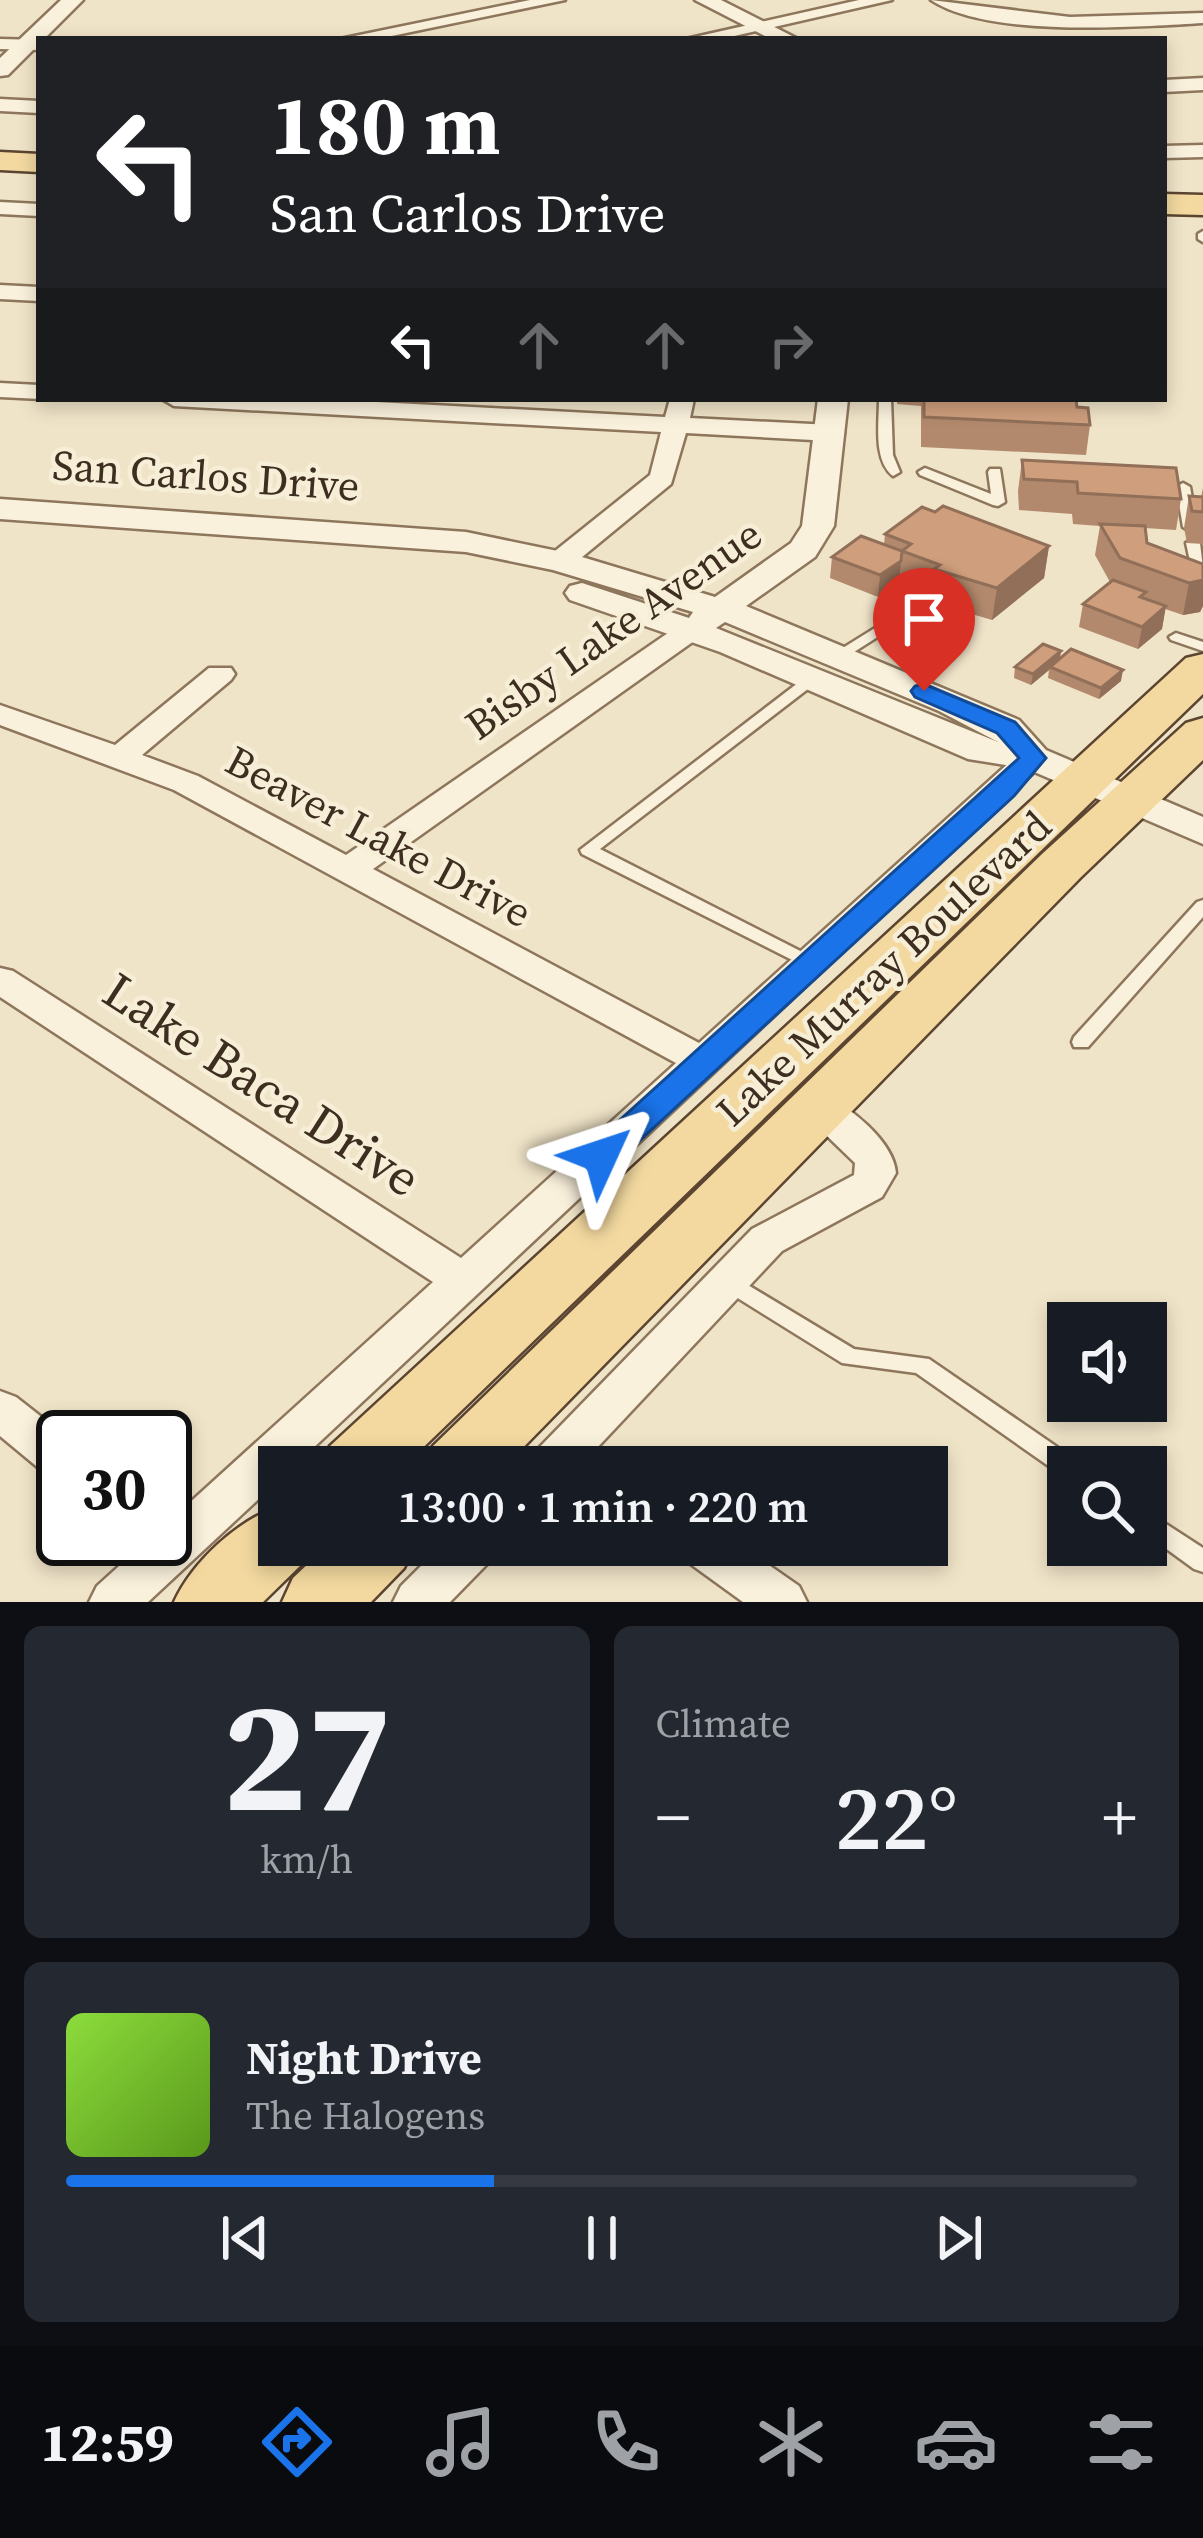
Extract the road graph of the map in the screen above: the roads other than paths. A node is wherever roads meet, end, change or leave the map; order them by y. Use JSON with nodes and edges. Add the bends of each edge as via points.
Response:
{"nodes":[{"id":1,"x":73,"y":0,"type":"edge"},
{"id":2,"x":557,"y":0,"type":"edge"},
{"id":3,"x":705,"y":0,"type":"edge"},
{"id":4,"x":884,"y":0,"type":"edge"},
{"id":5,"x":939,"y":0,"type":"edge"},
{"id":6,"x":1203,"y":18,"type":"edge"},
{"id":7,"x":759,"y":26,"type":"junction"},
{"id":8,"x":41,"y":36,"type":"edge"},
{"id":9,"x":366,"y":36,"type":"edge"},
{"id":10,"x":710,"y":36,"type":"edge"},
{"id":11,"x":781,"y":36,"type":"edge"},
{"id":12,"x":0,"y":44,"type":"edge"},
{"id":13,"x":33,"y":45,"type":"edge"},
{"id":14,"x":0,"y":70,"type":"edge"},
{"id":15,"x":1203,"y":85,"type":"edge"},
{"id":16,"x":1167,"y":86,"type":"edge"},
{"id":17,"x":0,"y":105,"type":"edge"},
{"id":18,"x":36,"y":107,"type":"edge"},
{"id":19,"x":0,"y":149,"type":"edge"},
{"id":20,"x":36,"y":151,"type":"edge"},
{"id":21,"x":1203,"y":151,"type":"edge"},
{"id":22,"x":1167,"y":152,"type":"edge"},
{"id":23,"x":0,"y":161,"type":"edge"},
{"id":24,"x":36,"y":163,"type":"edge"},
{"id":25,"x":1167,"y":202,"type":"edge"},
{"id":26,"x":1203,"y":203,"type":"edge"},
{"id":27,"x":0,"y":208,"type":"edge"},
{"id":28,"x":36,"y":210,"type":"edge"},
{"id":29,"x":1167,"y":215,"type":"edge"},
{"id":30,"x":1203,"y":217,"type":"edge"},
{"id":31,"x":0,"y":292,"type":"edge"},
{"id":32,"x":36,"y":294,"type":"edge"},
{"id":33,"x":0,"y":390,"type":"edge"},
{"id":34,"x":36,"y":392,"type":"edge"},
{"id":35,"x":291,"y":402,"type":"edge"},
{"id":36,"x":833,"y":402,"type":"edge"},
{"id":37,"x":885,"y":402,"type":"edge"},
{"id":38,"x":680,"y":412,"type":"edge"},
{"id":39,"x":831,"y":433,"type":"junction"},
{"id":40,"x":893,"y":472,"type":"dead end"},
{"id":41,"x":925,"y":472,"type":"dead end"},
{"id":42,"x":995,"y":472,"type":"dead end"},
{"id":43,"x":1183,"y":487,"type":"edge"},
{"id":44,"x":0,"y":508,"type":"edge"},
{"id":45,"x":405,"y":540,"type":"junction"},
{"id":46,"x":560,"y":561,"type":"junction"},
{"id":47,"x":1203,"y":564,"type":"edge"},
{"id":48,"x":915,"y":607,"type":"dead end"},
{"id":49,"x":706,"y":620,"type":"junction"},
{"id":50,"x":1203,"y":647,"type":"edge"},
{"id":51,"x":1189,"y":653,"type":"edge"},
{"id":52,"x":825,"y":667,"type":"junction"},
{"id":53,"x":220,"y":674,"type":"dead end"},
{"id":54,"x":0,"y":715,"type":"edge"},
{"id":55,"x":1203,"y":733,"type":"edge"},
{"id":56,"x":119,"y":758,"type":"junction"},
{"id":57,"x":1082,"y":780,"type":"junction"},
{"id":58,"x":1203,"y":832,"type":"edge"},
{"id":59,"x":347,"y":871,"type":"junction"},
{"id":60,"x":1203,"y":906,"type":"edge"},
{"id":61,"x":812,"y":964,"type":"junction"},
{"id":62,"x":0,"y":980,"type":"edge"},
{"id":63,"x":1081,"y":1042,"type":"dead end"},
{"id":64,"x":704,"y":1062,"type":"junction"},
{"id":65,"x":818,"y":1108,"type":"junction"},
{"id":66,"x":464,"y":1281,"type":"junction"},
{"id":67,"x":728,"y":1281,"type":"junction"},
{"id":68,"x":0,"y":1410,"type":"edge"},
{"id":69,"x":36,"y":1439,"type":"edge"},
{"id":70,"x":377,"y":1446,"type":"edge"},
{"id":71,"x":479,"y":1446,"type":"edge"},
{"id":72,"x":580,"y":1446,"type":"edge"},
{"id":73,"x":1047,"y":1452,"type":"edge"},
{"id":74,"x":1167,"y":1536,"type":"edge"},
{"id":75,"x":258,"y":1544,"type":"edge"},
{"id":76,"x":192,"y":1552,"type":"edge"},
{"id":77,"x":192,"y":1561,"type":"edge"},
{"id":78,"x":1203,"y":1561,"type":"edge"},
{"id":79,"x":177,"y":1566,"type":"edge"},
{"id":80,"x":357,"y":1566,"type":"edge"},
{"id":81,"x":453,"y":1566,"type":"edge"},
{"id":82,"x":731,"y":1566,"type":"edge"},
{"id":83,"x":114,"y":1602,"type":"edge"},
{"id":84,"x":320,"y":1602,"type":"edge"},
{"id":85,"x":418,"y":1602,"type":"edge"},
{"id":86,"x":782,"y":1602,"type":"edge"}],
"edges":[{"from":1,"to":8,"type":"street"},
{"from":2,"to":9,"type":"street"},
{"from":3,"to":7,"type":"street"},
{"from":4,"to":7,"type":"street"},
{"from":5,"to":6,"type":"street","via":[[1055,23]]},
{"from":7,"to":10,"type":"street"},
{"from":7,"to":11,"type":"street"},
{"from":12,"to":13,"type":"street"},
{"from":13,"to":14,"type":"street"},
{"from":15,"to":16,"type":"street"},
{"from":17,"to":18,"type":"street"},
{"from":19,"to":20,"type":"main road"},
{"from":21,"to":22,"type":"street"},
{"from":23,"to":24,"type":"main road"},
{"from":25,"to":26,"type":"main road"},
{"from":27,"to":28,"type":"street"},
{"from":29,"to":30,"type":"main road"},
{"from":31,"to":32,"type":"street"},
{"from":33,"to":34,"type":"street"},
{"from":35,"to":38,"type":"street"},
{"from":36,"to":39,"type":"street","name":"Bisby Lake Avenue"},
{"from":37,"to":40,"type":"lane"},
{"from":38,"to":39,"type":"street"},
{"from":38,"to":46,"type":"street","via":[[662,478]]},
{"from":39,"to":49,"type":"street","name":"Bisby Lake Avenue","via":[[818,526],[802,550]]},
{"from":41,"to":42,"type":"lane","via":[[998,502]]},
{"from":43,"to":47,"type":"lane","via":[[1196,563]]},
{"from":44,"to":45,"type":"street","name":"San Carlos Drive"},
{"from":45,"to":46,"type":"street","name":"San Carlos Drive","via":[[466,542]]},
{"from":45,"to":49,"type":"street","name":"San Carlos Drive"},
{"from":46,"to":49,"type":"street","name":"San Carlos Drive"},
{"from":48,"to":52,"type":"lane"},
{"from":49,"to":52,"type":"street","name":"San Carlos Drive"},
{"from":49,"to":59,"type":"street","name":"Bisby Lake Avenue"},
{"from":50,"to":51,"type":"lane"},
{"from":51,"to":57,"type":"main road","name":"Lake Murray Boulevard"},
{"from":52,"to":57,"type":"street","name":"San Carlos Drive","via":[[1006,728]]},
{"from":52,"to":61,"type":"lane","via":[[588,850]]},
{"from":53,"to":56,"type":"street"},
{"from":54,"to":56,"type":"street","name":"Beaver Lake Drive"},
{"from":55,"to":57,"type":"main road","name":"Lake Murray Boulevard"},
{"from":56,"to":59,"type":"street","name":"Beaver Lake Drive","via":[[186,783]]},
{"from":57,"to":58,"type":"street","name":"San Carlos Drive"},
{"from":57,"to":61,"type":"street","name":"Lake Murray Boulevard"},
{"from":57,"to":65,"type":"main road","name":"Lake Murray Boulevard"},
{"from":57,"to":70,"type":"main road","name":"Lake Murray Boulevard"},
{"from":59,"to":64,"type":"street","name":"Beaver Lake Drive"},
{"from":60,"to":63,"type":"lane"},
{"from":61,"to":64,"type":"street","name":"Lake Murray Boulevard"},
{"from":62,"to":66,"type":"street","name":"Lake Baca Drive"},
{"from":64,"to":66,"type":"street","name":"Lake Murray Boulevard"},
{"from":65,"to":67,"type":"street","name":"Lake Murray Boulevard","via":[[864,1145],[876,1173],[868,1186],[767,1240]]},
{"from":65,"to":71,"type":"main road","name":"Lake Murray Boulevard"},
{"from":66,"to":76,"type":"street","name":"Lake Murray Boulevard"},
{"from":67,"to":72,"type":"street","name":"Lake Murray Boulevard"},
{"from":67,"to":73,"type":"lane","via":[[850,1357],[921,1365]]},
{"from":68,"to":69,"type":"street"},
{"from":74,"to":78,"type":"lane"},
{"from":75,"to":77,"type":"main road","name":"Lake Murray Boulevard"},
{"from":79,"to":83,"type":"street","name":"Lake Murray Boulevard"},
{"from":80,"to":84,"type":"main road"},
{"from":81,"to":85,"type":"street"},
{"from":82,"to":86,"type":"street"}]}
